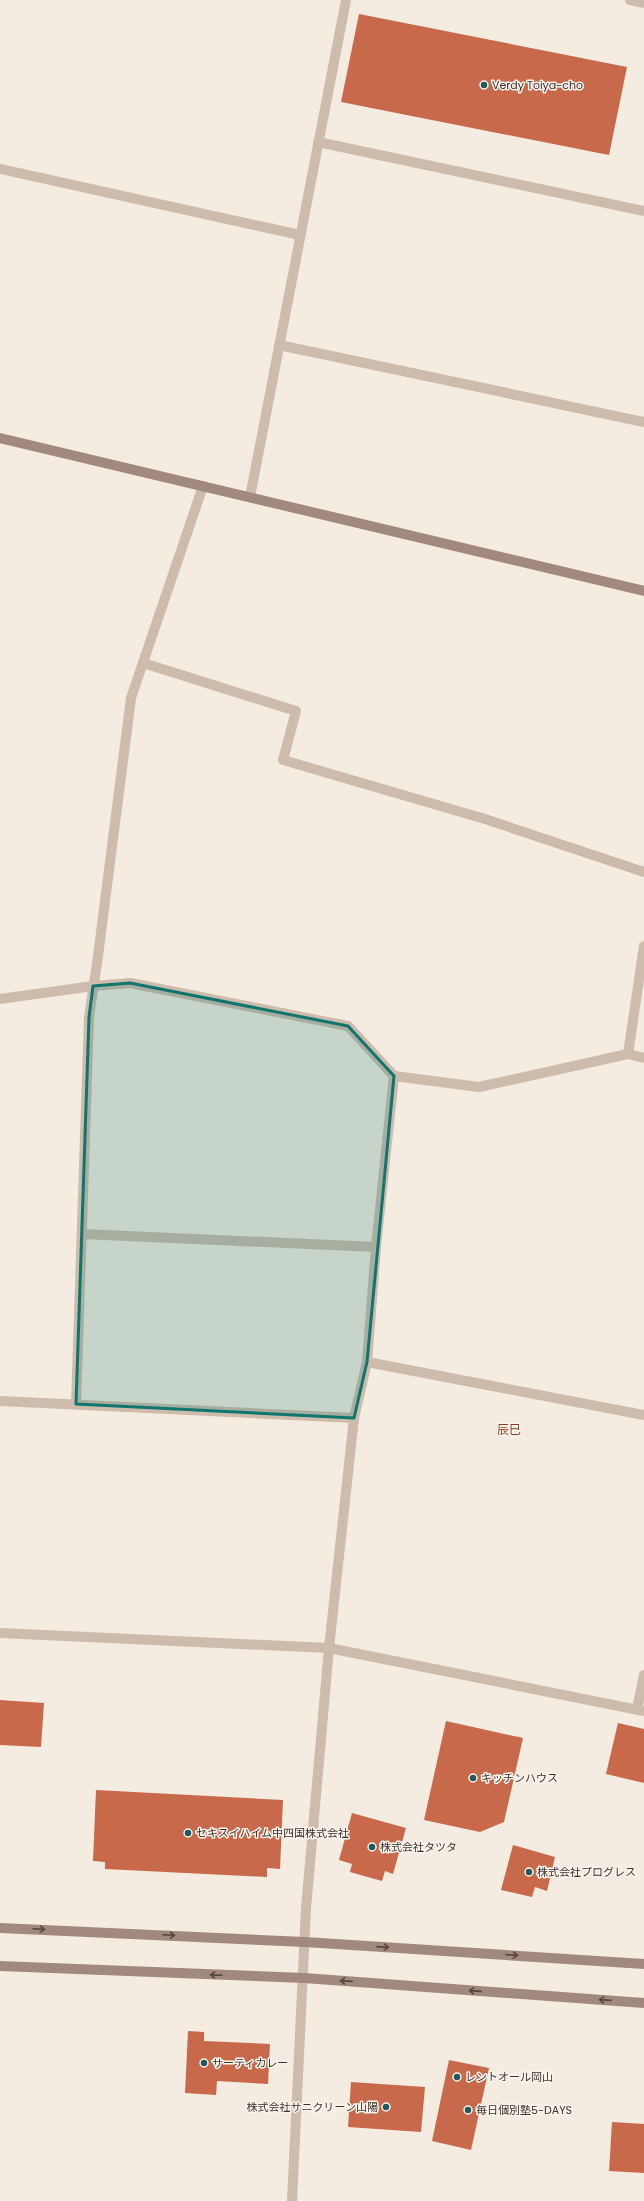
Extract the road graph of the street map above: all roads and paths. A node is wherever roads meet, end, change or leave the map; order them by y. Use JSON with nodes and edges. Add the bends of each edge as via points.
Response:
{"nodes":[{"id":1,"x":346,"y":0,"type":"edge"},
{"id":2,"x":630,"y":0,"type":"edge"},
{"id":3,"x":644,"y":3,"type":"edge"},
{"id":4,"x":318,"y":142,"type":"junction"},
{"id":5,"x":0,"y":169,"type":"edge"},
{"id":6,"x":644,"y":211,"type":"edge"},
{"id":7,"x":300,"y":235,"type":"junction"},
{"id":8,"x":279,"y":345,"type":"junction"},
{"id":9,"x":644,"y":422,"type":"edge"},
{"id":10,"x":0,"y":438,"type":"edge"},
{"id":11,"x":203,"y":486,"type":"junction"},
{"id":12,"x":250,"y":497,"type":"junction"},
{"id":13,"x":644,"y":591,"type":"edge"},
{"id":14,"x":143,"y":663,"type":"junction"},
{"id":15,"x":644,"y":872,"type":"edge"},
{"id":16,"x":644,"y":946,"type":"edge"},
{"id":17,"x":93,"y":986,"type":"junction"},
{"id":18,"x":0,"y":999,"type":"edge"},
{"id":19,"x":628,"y":1054,"type":"junction"},
{"id":20,"x":644,"y":1058,"type":"edge"},
{"id":21,"x":394,"y":1076,"type":"junction"},
{"id":22,"x":82,"y":1234,"type":"junction"},
{"id":23,"x":376,"y":1247,"type":"junction"},
{"id":24,"x":367,"y":1362,"type":"junction"},
{"id":25,"x":0,"y":1401,"type":"edge"},
{"id":26,"x":76,"y":1404,"type":"junction"},
{"id":27,"x":644,"y":1415,"type":"edge"},
{"id":28,"x":354,"y":1418,"type":"junction"},
{"id":29,"x":0,"y":1633,"type":"edge"},
{"id":30,"x":329,"y":1648,"type":"junction"},
{"id":31,"x":644,"y":1675,"type":"edge"},
{"id":32,"x":640,"y":1710,"type":"edge"},
{"id":33,"x":0,"y":1928,"type":"edge"},
{"id":34,"x":305,"y":1942,"type":"junction"},
{"id":35,"x":644,"y":1964,"type":"edge"},
{"id":36,"x":0,"y":1966,"type":"edge"},
{"id":37,"x":304,"y":1978,"type":"junction"},
{"id":38,"x":644,"y":2003,"type":"edge"},
{"id":39,"x":292,"y":2201,"type":"edge"}],
"edges":[{"from":1,"to":4,"type":"street"},
{"from":2,"to":3,"type":"street"},
{"from":4,"to":6,"type":"street"},
{"from":4,"to":7,"type":"street"},
{"from":5,"to":7,"type":"street"},
{"from":7,"to":8,"type":"street"},
{"from":8,"to":9,"type":"street"},
{"from":8,"to":12,"type":"street"},
{"from":10,"to":11,"type":"street"},
{"from":11,"to":12,"type":"street"},
{"from":11,"to":14,"type":"street"},
{"from":12,"to":13,"type":"street"},
{"from":14,"to":15,"type":"street","via":[[296,711],[283,760],[485,819]]},
{"from":14,"to":17,"type":"street","via":[[131,698]]},
{"from":16,"to":19,"type":"street"},
{"from":17,"to":18,"type":"street"},
{"from":17,"to":21,"type":"street","via":[[130,983],[348,1026]]},
{"from":17,"to":22,"type":"street","via":[[89,1017]]},
{"from":19,"to":20,"type":"street"},
{"from":19,"to":21,"type":"street","via":[[479,1087]]},
{"from":21,"to":23,"type":"street"},
{"from":22,"to":23,"type":"street"},
{"from":22,"to":26,"type":"street"},
{"from":23,"to":24,"type":"street"},
{"from":24,"to":27,"type":"street"},
{"from":24,"to":28,"type":"street"},
{"from":25,"to":26,"type":"street"},
{"from":26,"to":28,"type":"street"},
{"from":28,"to":30,"type":"street"},
{"from":29,"to":30,"type":"street"},
{"from":30,"to":32,"type":"street"},
{"from":30,"to":34,"type":"street"},
{"from":31,"to":32,"type":"street"},
{"from":33,"to":34,"type":"street","one_way":true},
{"from":34,"to":35,"type":"street","one_way":true},
{"from":34,"to":37,"type":"street"},
{"from":37,"to":36,"type":"street","one_way":true},
{"from":38,"to":37,"type":"street","one_way":true},
{"from":37,"to":39,"type":"street"}]}
